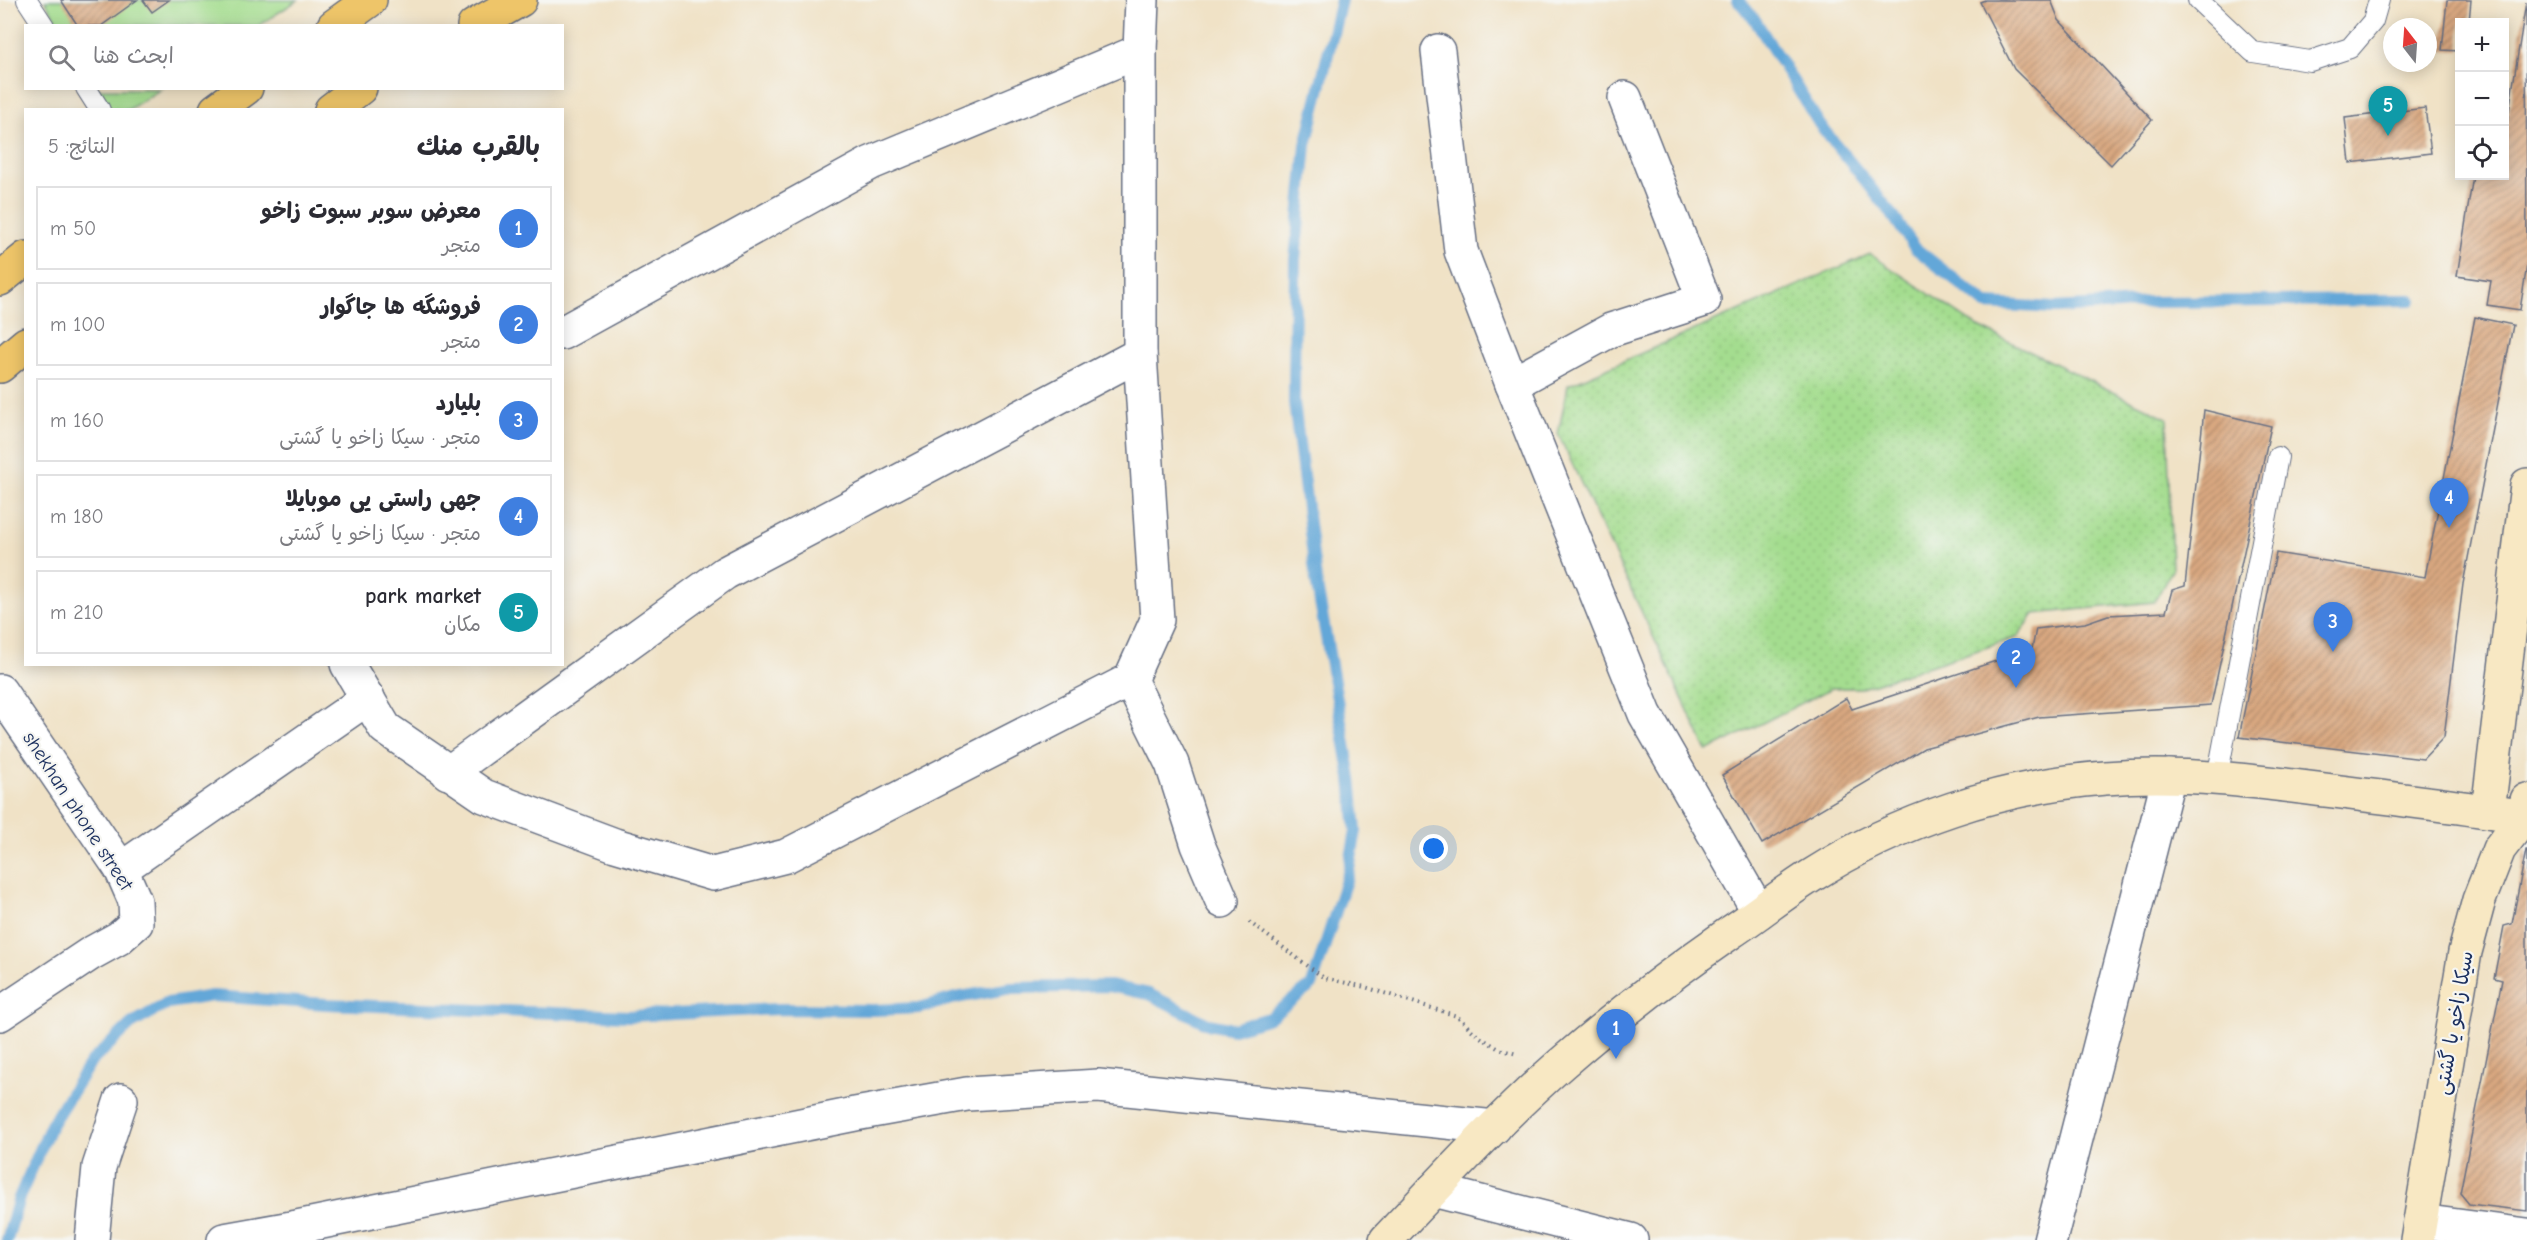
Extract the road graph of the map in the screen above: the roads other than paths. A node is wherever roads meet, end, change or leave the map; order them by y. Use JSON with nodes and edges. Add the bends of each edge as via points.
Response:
{"nodes":[{"id":1,"x":27,"y":0,"type":"edge"},
{"id":2,"x":370,"y":0,"type":"edge"},
{"id":3,"x":520,"y":0,"type":"edge"},
{"id":4,"x":1142,"y":0,"type":"edge"},
{"id":5,"x":2198,"y":0,"type":"edge"},
{"id":6,"x":2379,"y":0,"type":"edge"},
{"id":7,"x":43,"y":24,"type":"edge"},
{"id":8,"x":337,"y":24,"type":"edge"},
{"id":9,"x":478,"y":24,"type":"edge"},
{"id":10,"x":1140,"y":51,"type":"junction"},
{"id":11,"x":1438,"y":51,"type":"dead end"},
{"id":12,"x":87,"y":90,"type":"edge"},
{"id":13,"x":243,"y":90,"type":"edge"},
{"id":14,"x":357,"y":90,"type":"edge"},
{"id":15,"x":1625,"y":98,"type":"dead end"},
{"id":16,"x":99,"y":108,"type":"edge"},
{"id":17,"x":219,"y":108,"type":"edge"},
{"id":18,"x":334,"y":108,"type":"edge"},
{"id":19,"x":24,"y":260,"type":"edge"},
{"id":20,"x":0,"y":279,"type":"edge"},
{"id":21,"x":564,"y":332,"type":"edge"},
{"id":22,"x":24,"y":346,"type":"edge"},
{"id":23,"x":1140,"y":354,"type":"junction"},
{"id":24,"x":0,"y":366,"type":"edge"},
{"id":25,"x":1512,"y":384,"type":"junction"},
{"id":26,"x":2278,"y":457,"type":"dead end"},
{"id":27,"x":2527,"y":485,"type":"edge"},
{"id":28,"x":348,"y":666,"type":"edge"},
{"id":29,"x":1131,"y":680,"type":"junction"},
{"id":30,"x":0,"y":691,"type":"edge"},
{"id":31,"x":368,"y":698,"type":"junction"},
{"id":32,"x":448,"y":773,"type":"junction"},
{"id":33,"x":2169,"y":776,"type":"junction"},
{"id":34,"x":2217,"y":778,"type":"junction"},
{"id":35,"x":2488,"y":811,"type":"junction"},
{"id":36,"x":2526,"y":811,"type":"edge"},
{"id":37,"x":120,"y":869,"type":"junction"},
{"id":38,"x":1222,"y":902,"type":"road end"},
{"id":39,"x":1759,"y":912,"type":"junction"},
{"id":40,"x":0,"y":1014,"type":"edge"},
{"id":41,"x":121,"y":1100,"type":"dead end"},
{"id":42,"x":1495,"y":1126,"type":"junction"},
{"id":43,"x":1433,"y":1191,"type":"junction"},
{"id":44,"x":2419,"y":1231,"type":"edge"},
{"id":45,"x":2527,"y":1235,"type":"edge"},
{"id":46,"x":92,"y":1240,"type":"edge"},
{"id":47,"x":224,"y":1240,"type":"edge"},
{"id":48,"x":1386,"y":1240,"type":"edge"},
{"id":49,"x":1631,"y":1240,"type":"edge"},
{"id":50,"x":2050,"y":1240,"type":"edge"}],
"edges":[{"from":1,"to":7,"type":"lane"},
{"from":2,"to":8,"type":"highway"},
{"from":3,"to":9,"type":"highway"},
{"from":4,"to":10,"type":"street"},
{"from":5,"to":6,"type":"lane","via":[[2253,52],[2310,60],[2350,48],[2373,21]]},
{"from":10,"to":21,"type":"street","via":[[871,162]]},
{"from":10,"to":23,"type":"street"},
{"from":11,"to":25,"type":"street","via":[[1461,251]]},
{"from":12,"to":16,"type":"lane"},
{"from":13,"to":17,"type":"highway"},
{"from":14,"to":18,"type":"highway"},
{"from":15,"to":25,"type":"street","via":[[1704,300],[1611,330]]},
{"from":19,"to":20,"type":"highway"},
{"from":22,"to":24,"type":"highway"},
{"from":23,"to":29,"type":"street","via":[[1157,620]]},
{"from":23,"to":32,"type":"street","via":[[725,573]]},
{"from":25,"to":39,"type":"street","via":[[1645,714]]},
{"from":26,"to":34,"type":"lane"},
{"from":27,"to":35,"type":"main road"},
{"from":28,"to":31,"type":"street"},
{"from":29,"to":32,"type":"street","via":[[786,856],[712,874],[615,845],[484,796]]},
{"from":29,"to":38,"type":"street","via":[[1172,764],[1198,845]]},
{"from":30,"to":37,"type":"street","name":"shekhan phone street"},
{"from":31,"to":32,"type":"street","via":[[386,728]]},
{"from":31,"to":37,"type":"street"},
{"from":33,"to":34,"type":"main road"},
{"from":33,"to":39,"type":"main road","via":[[2044,785],[1972,802],[1865,845],[1810,876]]},
{"from":33,"to":50,"type":"street"},
{"from":34,"to":35,"type":"main road"},
{"from":35,"to":36,"type":"main road"},
{"from":36,"to":44,"type":"main road","name":"سیکا زاخو یا گشتى","via":[[2499,849],[2479,900],[2465,952]]},
{"from":37,"to":40,"type":"street","name":"shekhan phone street","via":[[135,901],[136,923]]},
{"from":39,"to":42,"type":"main road","via":[[1639,1000],[1559,1065]]},
{"from":41,"to":46,"type":"street","via":[[99,1167]]},
{"from":42,"to":43,"type":"main road"},
{"from":42,"to":47,"type":"street","via":[[1098,1086],[967,1094]]},
{"from":43,"to":48,"type":"main road"},
{"from":43,"to":49,"type":"street"},
{"from":44,"to":45,"type":"street"}]}
